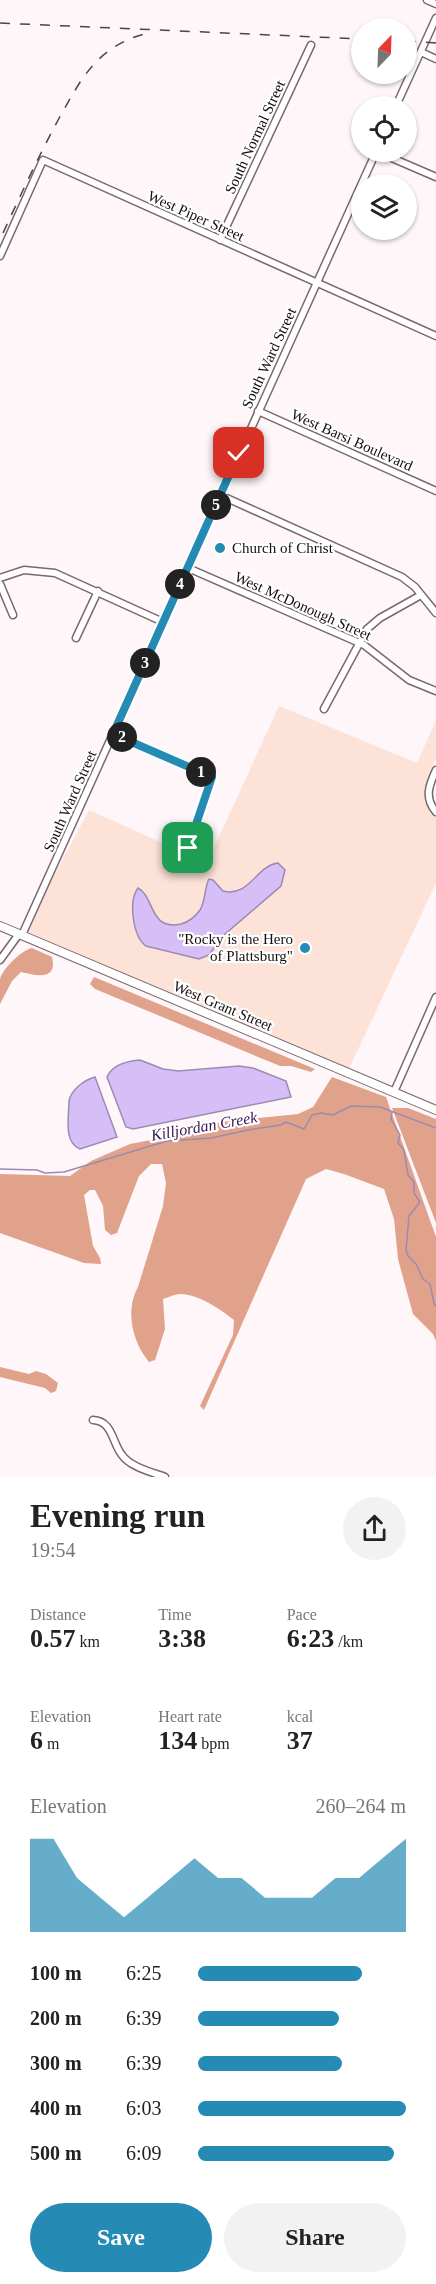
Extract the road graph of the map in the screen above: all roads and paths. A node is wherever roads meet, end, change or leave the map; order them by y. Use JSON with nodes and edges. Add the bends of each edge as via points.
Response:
{"nodes":[{"id":1,"x":427,"y":0,"type":"edge"},
{"id":2,"x":436,"y":4,"type":"edge"},
{"id":3,"x":436,"y":18,"type":"edge"},
{"id":4,"x":311,"y":45,"type":"dead end"},
{"id":5,"x":421,"y":52,"type":"junction"},
{"id":6,"x":436,"y":59,"type":"edge"},
{"id":7,"x":401,"y":96,"type":"edge"},
{"id":8,"x":372,"y":162,"type":"edge"},
{"id":9,"x":401,"y":162,"type":"edge"},
{"id":10,"x":436,"y":177,"type":"edge"},
{"id":11,"x":220,"y":240,"type":"junction"},
{"id":12,"x":0,"y":256,"type":"edge"},
{"id":13,"x":317,"y":283,"type":"junction"},
{"id":14,"x":436,"y":336,"type":"edge"},
{"id":15,"x":258,"y":411,"type":"junction"},
{"id":16,"x":436,"y":491,"type":"edge"},
{"id":17,"x":220,"y":495,"type":"junction"},
{"id":18,"x":188,"y":568,"type":"junction"},
{"id":19,"x":0,"y":578,"type":"edge"},
{"id":20,"x":0,"y":584,"type":"edge"},
{"id":21,"x":98,"y":591,"type":"junction"},
{"id":22,"x":421,"y":595,"type":"junction"},
{"id":23,"x":436,"y":613,"type":"edge"},
{"id":24,"x":13,"y":615,"type":"dead end"},
{"id":25,"x":163,"y":622,"type":"junction"},
{"id":26,"x":76,"y":638,"type":"dead end"},
{"id":27,"x":358,"y":642,"type":"junction"},
{"id":28,"x":436,"y":691,"type":"edge"},
{"id":29,"x":324,"y":709,"type":"dead end"},
{"id":30,"x":113,"y":734,"type":"junction"},
{"id":31,"x":436,"y":770,"type":"edge"},
{"id":32,"x":436,"y":812,"type":"edge"},
{"id":33,"x":188,"y":848,"type":"dead end"},
{"id":34,"x":0,"y":926,"type":"edge"},
{"id":35,"x":21,"y":935,"type":"junction"},
{"id":36,"x":0,"y":960,"type":"edge"},
{"id":37,"x":436,"y":997,"type":"edge"},
{"id":38,"x":394,"y":1092,"type":"junction"},
{"id":39,"x":436,"y":1110,"type":"edge"},
{"id":40,"x":93,"y":1420,"type":"dead end"},
{"id":41,"x":165,"y":1477,"type":"edge"}],
"edges":[{"from":1,"to":2,"type":"street"},
{"from":3,"to":5,"type":"street"},
{"from":4,"to":11,"type":"street","name":"South Normal Street"},
{"from":5,"to":6,"type":"street"},
{"from":5,"to":7,"type":"street"},
{"from":8,"to":13,"type":"street","name":"South Ward Street"},
{"from":9,"to":10,"type":"street"},
{"from":11,"to":12,"type":"street","name":"West Piper Street","via":[[43,160]]},
{"from":11,"to":13,"type":"street","name":"West Piper Street"},
{"from":13,"to":14,"type":"street","name":"West Piper Street"},
{"from":13,"to":15,"type":"street","name":"South Ward Street"},
{"from":15,"to":16,"type":"street","name":"West Barsi Boulevard"},
{"from":15,"to":17,"type":"street","name":"South Ward Street"},
{"from":17,"to":18,"type":"street","name":"South Ward Street"},
{"from":17,"to":22,"type":"street","via":[[402,576]]},
{"from":18,"to":25,"type":"street","name":"South Ward Street"},
{"from":18,"to":27,"type":"street","name":"West McDonough Street"},
{"from":19,"to":21,"type":"street","via":[[38,570]]},
{"from":20,"to":24,"type":"street"},
{"from":21,"to":25,"type":"street"},
{"from":21,"to":26,"type":"street"},
{"from":22,"to":23,"type":"street"},
{"from":22,"to":27,"type":"street","via":[[380,618]]},
{"from":25,"to":30,"type":"street","name":"South Ward Street"},
{"from":27,"to":28,"type":"street","name":"West McDonough Street","via":[[409,680]]},
{"from":27,"to":29,"type":"street"},
{"from":30,"to":33,"type":"street","via":[[212,777]]},
{"from":30,"to":35,"type":"street","name":"South Ward Street"},
{"from":31,"to":32,"type":"street","via":[[428,797]]},
{"from":34,"to":35,"type":"main road","name":"West Grant Street"},
{"from":35,"to":36,"type":"street","name":"South Ward Street"},
{"from":35,"to":38,"type":"main road","name":"West Grant Street"},
{"from":37,"to":38,"type":"street"},
{"from":38,"to":39,"type":"main road","name":"West Grant Street"},
{"from":40,"to":41,"type":"street","via":[[107,1427],[127,1461]]}]}
